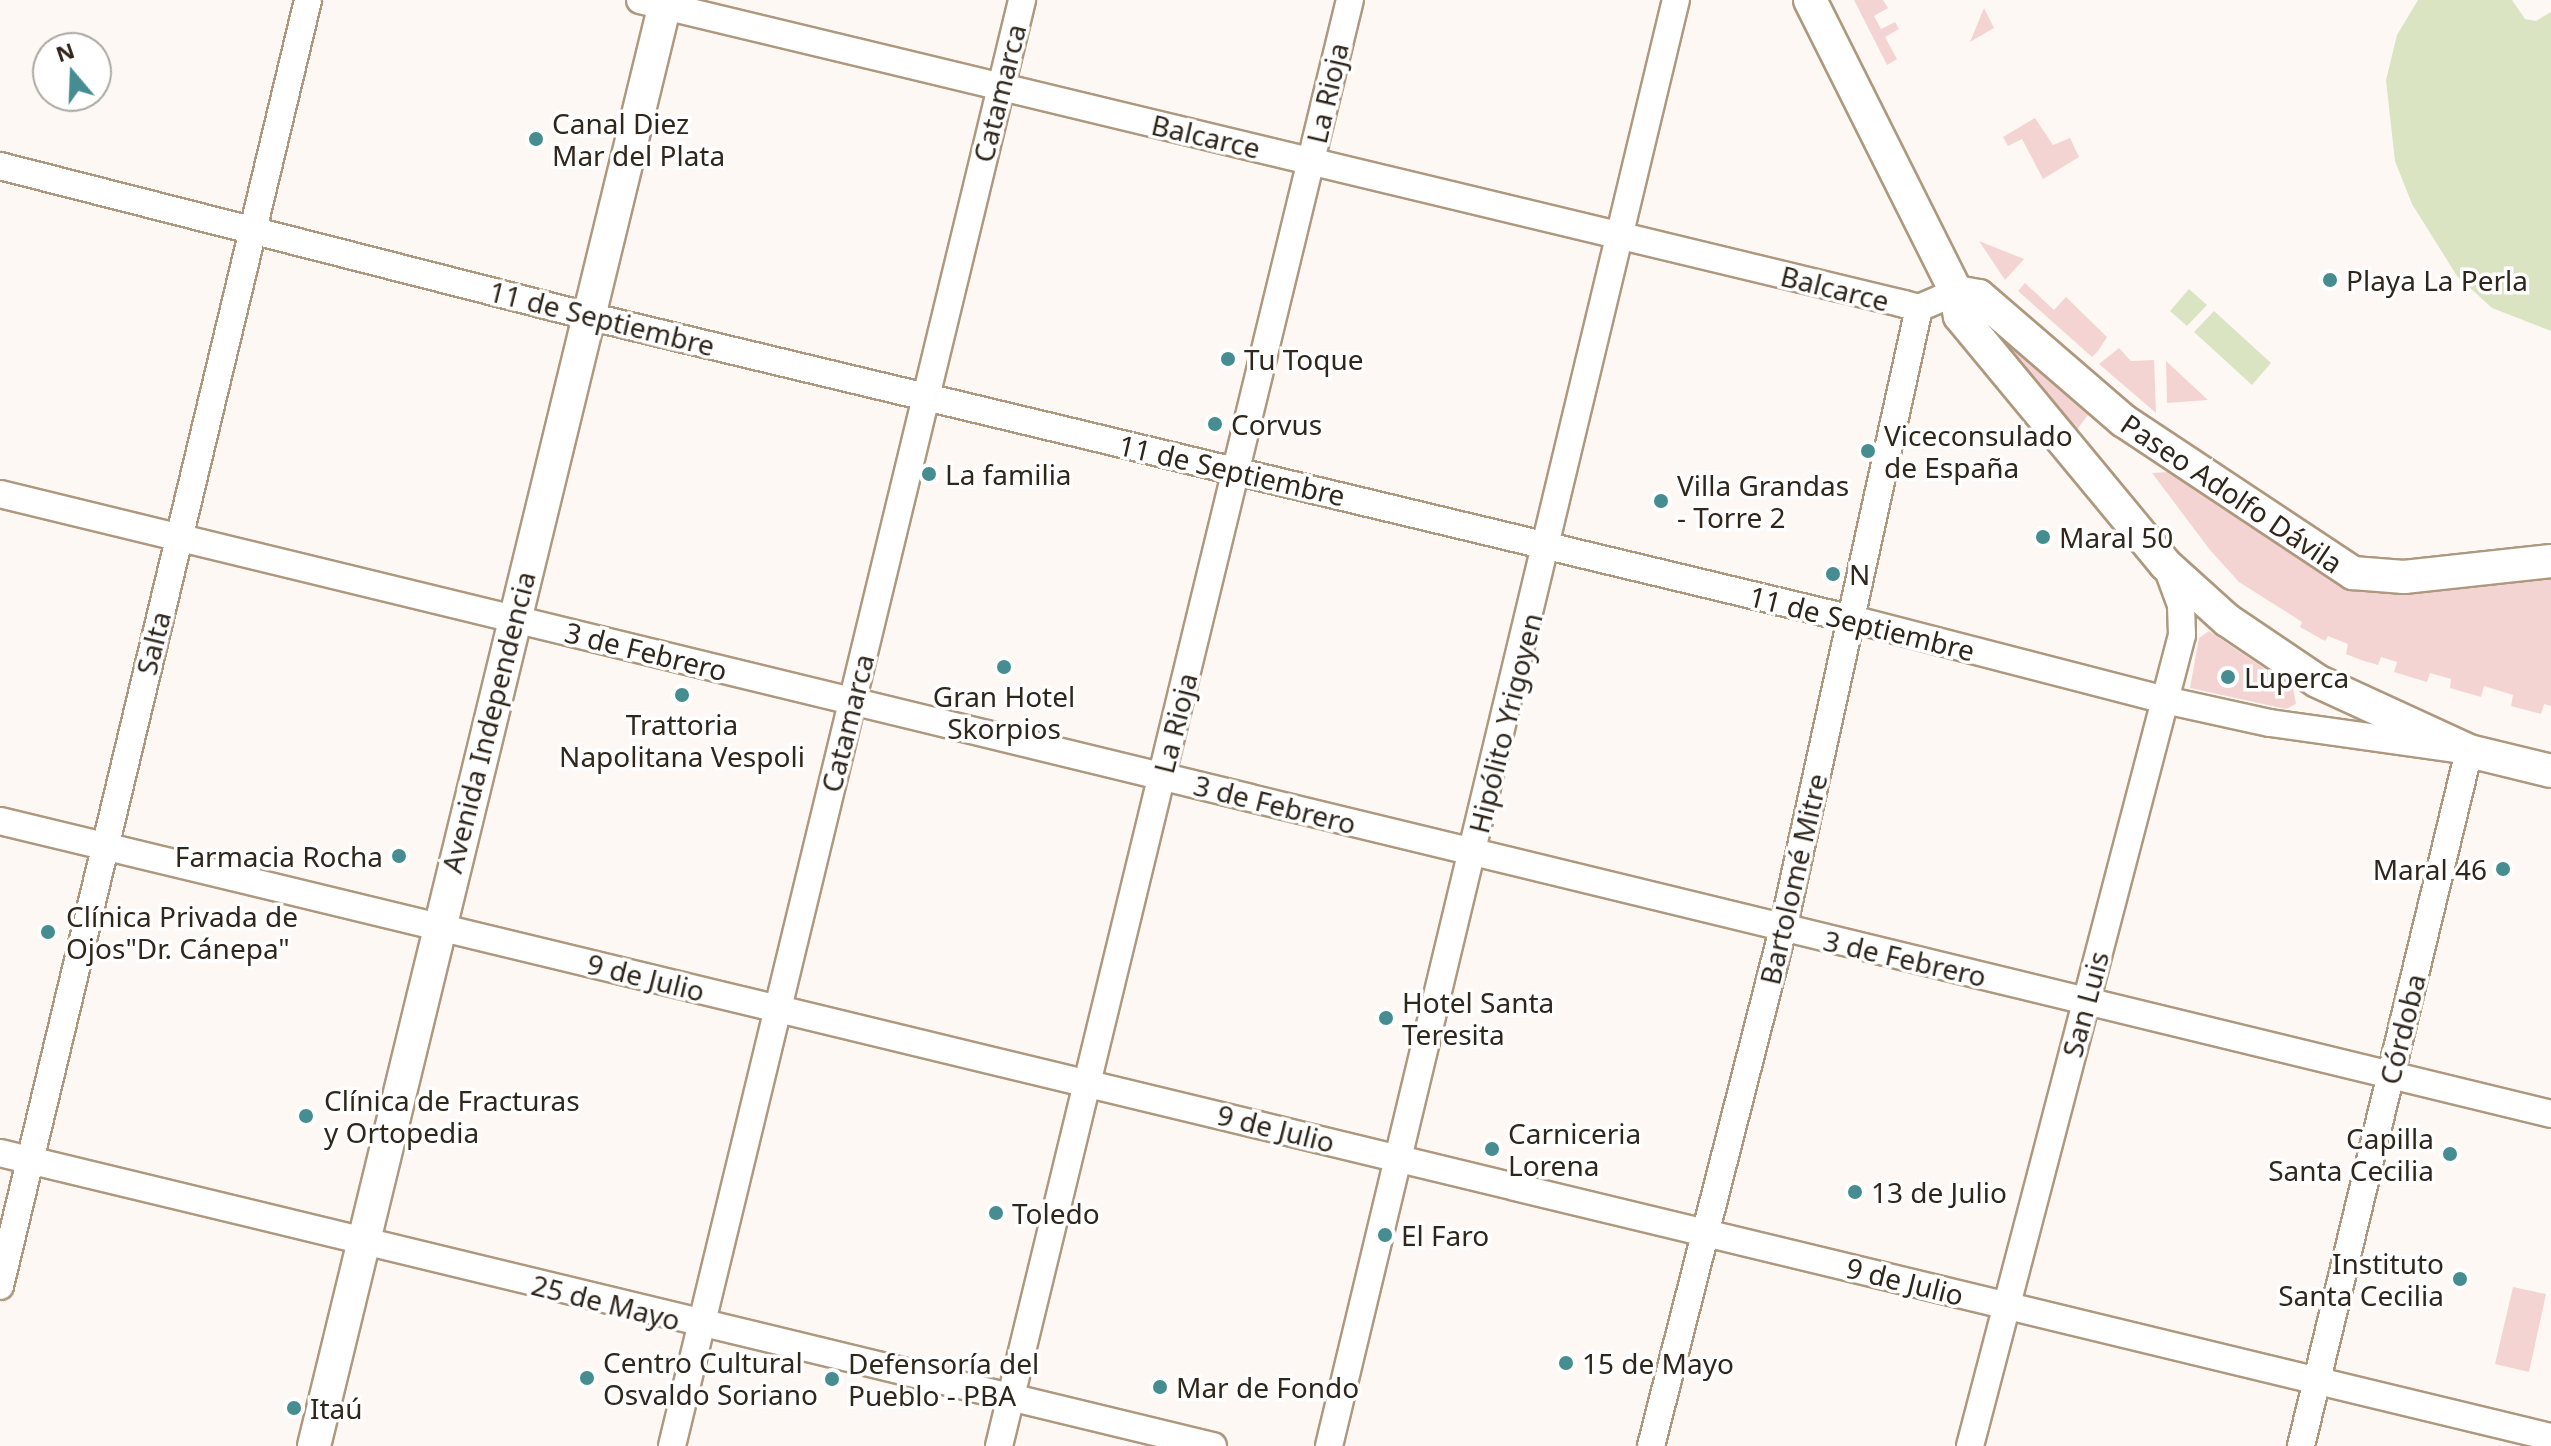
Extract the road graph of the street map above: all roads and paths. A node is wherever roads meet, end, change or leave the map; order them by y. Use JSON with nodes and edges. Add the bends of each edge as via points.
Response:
{"nodes":[{"id":1,"x":308,"y":0,"type":"edge"},
{"id":2,"x":1022,"y":0,"type":"edge"},
{"id":3,"x":1350,"y":0,"type":"edge"},
{"id":4,"x":1676,"y":0,"type":"edge"},
{"id":5,"x":1810,"y":0,"type":"edge"},
{"id":6,"x":657,"y":2,"type":"edge"},
{"id":7,"x":1001,"y":87,"type":"junction"},
{"id":8,"x":1311,"y":161,"type":"junction"},
{"id":9,"x":0,"y":166,"type":"edge"},
{"id":10,"x":253,"y":228,"type":"junction"},
{"id":11,"x":1623,"y":237,"type":"junction"},
{"id":12,"x":1956,"y":292,"type":"junction"},
{"id":13,"x":1919,"y":308,"type":"junction"},
{"id":14,"x":588,"y":316,"type":"junction"},
{"id":15,"x":926,"y":398,"type":"junction"},
{"id":16,"x":2124,"y":421,"type":"junction"},
{"id":17,"x":2084,"y":466,"type":"junction"},
{"id":18,"x":1236,"y":471,"type":"junction"},
{"id":19,"x":0,"y":494,"type":"edge"},
{"id":20,"x":179,"y":537,"type":"junction"},
{"id":21,"x":1548,"y":546,"type":"junction"},
{"id":22,"x":2551,"y":561,"type":"edge"},
{"id":23,"x":2165,"y":564,"type":"junction"},
{"id":24,"x":513,"y":619,"type":"junction"},
{"id":25,"x":1852,"y":619,"type":"junction"},
{"id":26,"x":2165,"y":700,"type":"junction"},
{"id":27,"x":852,"y":701,"type":"junction"},
{"id":28,"x":2469,"y":751,"type":"junction"},
{"id":29,"x":2551,"y":771,"type":"edge"},
{"id":30,"x":1162,"y":777,"type":"junction"},
{"id":31,"x":0,"y":821,"type":"edge"},
{"id":32,"x":103,"y":846,"type":"junction"},
{"id":33,"x":1473,"y":852,"type":"junction"},
{"id":34,"x":438,"y":926,"type":"junction"},
{"id":35,"x":1783,"y":929,"type":"junction"},
{"id":36,"x":2086,"y":1000,"type":"junction"},
{"id":37,"x":778,"y":1008,"type":"junction"},
{"id":38,"x":2391,"y":1075,"type":"junction"},
{"id":39,"x":1087,"y":1082,"type":"junction"},
{"id":40,"x":2551,"y":1114,"type":"edge"},
{"id":41,"x":0,"y":1153,"type":"edge"},
{"id":42,"x":1399,"y":1158,"type":"junction"},
{"id":43,"x":31,"y":1160,"type":"junction"},
{"id":44,"x":1704,"y":1233,"type":"junction"},
{"id":45,"x":364,"y":1243,"type":"junction"},
{"id":46,"x":0,"y":1286,"type":"edge"},
{"id":47,"x":2004,"y":1305,"type":"junction"},
{"id":48,"x":703,"y":1326,"type":"junction"},
{"id":49,"x":2317,"y":1380,"type":"junction"},
{"id":50,"x":1010,"y":1399,"type":"junction"},
{"id":51,"x":2551,"y":1437,"type":"edge"},
{"id":52,"x":314,"y":1446,"type":"edge"},
{"id":53,"x":672,"y":1446,"type":"edge"},
{"id":54,"x":999,"y":1446,"type":"edge"},
{"id":55,"x":1213,"y":1446,"type":"edge"},
{"id":56,"x":1329,"y":1446,"type":"edge"},
{"id":57,"x":1651,"y":1446,"type":"edge"},
{"id":58,"x":1970,"y":1446,"type":"edge"},
{"id":59,"x":2301,"y":1446,"type":"edge"}],
"edges":[{"from":1,"to":10,"type":"street","name":"Salta"},
{"from":2,"to":7,"type":"street","name":"Catamarca"},
{"from":3,"to":8,"type":"street","name":"La Rioja"},
{"from":4,"to":11,"type":"street","name":"Hipólito Yrigoyen"},
{"from":5,"to":12,"type":"main road"},
{"from":6,"to":7,"type":"street","name":"Balcarce"},
{"from":6,"to":14,"type":"main road","name":"Avenida Independencia"},
{"from":7,"to":8,"type":"street","name":"Balcarce"},
{"from":7,"to":15,"type":"street","name":"Catamarca"},
{"from":8,"to":11,"type":"street","name":"Balcarce"},
{"from":8,"to":18,"type":"street","name":"La Rioja"},
{"from":9,"to":10,"type":"street","name":"11 de Septiembre"},
{"from":10,"to":14,"type":"street","name":"11 de Septiembre"},
{"from":10,"to":20,"type":"street","name":"Salta"},
{"from":11,"to":13,"type":"street","name":"Balcarce"},
{"from":11,"to":21,"type":"street","name":"Hipólito Yrigoyen"},
{"from":12,"to":13,"type":"street","name":"Balcarce"},
{"from":12,"to":16,"type":"main road","name":"Paseo Adolfo Dávila","via":[[1979,296]]},
{"from":12,"to":17,"type":"main road","via":[[1960,316]]},
{"from":13,"to":25,"type":"street","name":"Bartolomé Mitre"},
{"from":14,"to":15,"type":"street","name":"11 de Septiembre"},
{"from":14,"to":24,"type":"main road","name":"Avenida Independencia"},
{"from":15,"to":18,"type":"street","name":"11 de Septiembre"},
{"from":15,"to":27,"type":"street","name":"Catamarca"},
{"from":16,"to":17,"type":"main road","via":[[2090,435]]},
{"from":16,"to":22,"type":"main road","name":"Paseo Adolfo Dávila","via":[[2353,573],[2404,577]]},
{"from":17,"to":23,"type":"main road"},
{"from":18,"to":21,"type":"street","name":"11 de Septiembre"},
{"from":18,"to":30,"type":"street","name":"La Rioja"},
{"from":19,"to":20,"type":"street","name":"3 de Febrero"},
{"from":20,"to":24,"type":"street","name":"3 de Febrero"},
{"from":20,"to":32,"type":"street","name":"Salta"},
{"from":21,"to":25,"type":"street","name":"11 de Septiembre"},
{"from":21,"to":33,"type":"street","name":"Hipólito Yrigoyen"},
{"from":23,"to":26,"type":"street","name":"San Luis","via":[[2183,620]]},
{"from":23,"to":28,"type":"main road","via":[[2227,620],[2306,675]]},
{"from":24,"to":27,"type":"street","name":"3 de Febrero"},
{"from":24,"to":34,"type":"main road","name":"Avenida Independencia"},
{"from":25,"to":26,"type":"street","name":"11 de Septiembre"},
{"from":25,"to":35,"type":"street","name":"Bartolomé Mitre"},
{"from":26,"to":28,"type":"street","name":"11 de Septiembre","via":[[2270,723]]},
{"from":26,"to":36,"type":"street","name":"San Luis"},
{"from":27,"to":30,"type":"street","name":"3 de Febrero"},
{"from":27,"to":37,"type":"street","name":"Catamarca"},
{"from":28,"to":29,"type":"main road"},
{"from":28,"to":38,"type":"street","name":"Córdoba"},
{"from":30,"to":33,"type":"street","name":"3 de Febrero"},
{"from":30,"to":39,"type":"street","name":"La Rioja"},
{"from":31,"to":32,"type":"street","name":"9 de Julio"},
{"from":32,"to":34,"type":"street","name":"9 de Julio"},
{"from":32,"to":43,"type":"street","name":"Salta"},
{"from":33,"to":35,"type":"street","name":"3 de Febrero"},
{"from":33,"to":42,"type":"street","name":"Hipólito Yrigoyen"},
{"from":34,"to":37,"type":"street","name":"9 de Julio"},
{"from":34,"to":45,"type":"main road","name":"Avenida Independencia"},
{"from":35,"to":36,"type":"street","name":"3 de Febrero"},
{"from":35,"to":44,"type":"street","name":"Bartolomé Mitre"},
{"from":36,"to":38,"type":"street","name":"3 de Febrero"},
{"from":36,"to":47,"type":"street","name":"San Luis"},
{"from":37,"to":39,"type":"street","name":"9 de Julio"},
{"from":37,"to":48,"type":"street","name":"Catamarca"},
{"from":38,"to":40,"type":"street","name":"3 de Febrero"},
{"from":38,"to":49,"type":"street","name":"Córdoba"},
{"from":39,"to":42,"type":"street","name":"9 de Julio"},
{"from":39,"to":50,"type":"street","name":"La Rioja"},
{"from":41,"to":43,"type":"street","name":"25 de Mayo"},
{"from":42,"to":44,"type":"street","name":"9 de Julio"},
{"from":42,"to":56,"type":"street","name":"Hipólito Yrigoyen"},
{"from":43,"to":45,"type":"street","name":"25 de Mayo"},
{"from":43,"to":46,"type":"street","name":"Salta"},
{"from":44,"to":47,"type":"street","name":"9 de Julio"},
{"from":44,"to":57,"type":"street","name":"Bartolomé Mitre"},
{"from":45,"to":48,"type":"street","name":"25 de Mayo"},
{"from":45,"to":52,"type":"main road","name":"Avenida Independencia"},
{"from":47,"to":49,"type":"street","name":"9 de Julio"},
{"from":47,"to":58,"type":"street","name":"San Luis"},
{"from":48,"to":50,"type":"street","name":"25 de Mayo"},
{"from":48,"to":53,"type":"street","name":"Catamarca"},
{"from":49,"to":51,"type":"street","name":"9 de Julio"},
{"from":49,"to":59,"type":"street","name":"Córdoba"},
{"from":50,"to":54,"type":"street","name":"La Rioja"},
{"from":50,"to":55,"type":"street","name":"25 de Mayo"}]}
